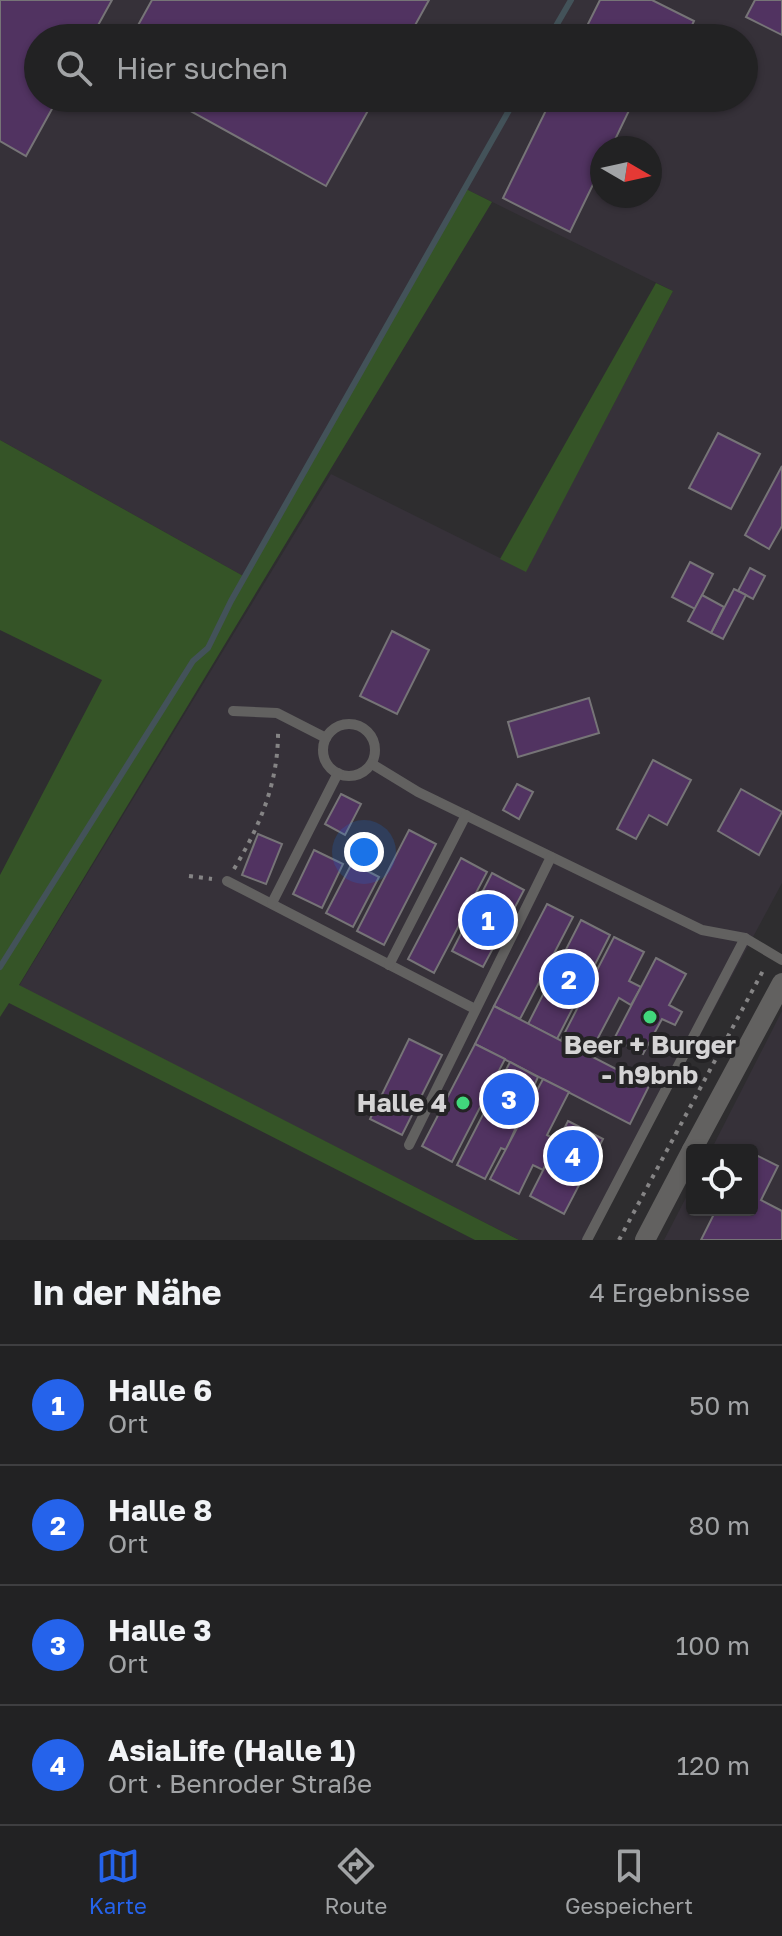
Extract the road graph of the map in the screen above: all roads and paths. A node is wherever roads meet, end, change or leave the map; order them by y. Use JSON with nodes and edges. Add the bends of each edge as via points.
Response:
{"nodes":[{"id":1,"x":233,"y":711,"type":"dead end"},
{"id":2,"x":277,"y":713,"type":"junction"},
{"id":3,"x":326,"y":738,"type":"junction"},
{"id":4,"x":372,"y":764,"type":"junction"},
{"id":5,"x":338,"y":773,"type":"junction"},
{"id":6,"x":466,"y":815,"type":"junction"},
{"id":7,"x":551,"y":857,"type":"junction"},
{"id":8,"x":189,"y":876,"type":"dead end"},
{"id":9,"x":227,"y":881,"type":"junction"},
{"id":10,"x":272,"y":903,"type":"junction"},
{"id":11,"x":745,"y":938,"type":"junction"},
{"id":12,"x":777,"y":957,"type":"edge"},
{"id":13,"x":389,"y":965,"type":"junction"},
{"id":14,"x":782,"y":983,"type":"edge"},
{"id":15,"x":475,"y":1009,"type":"junction"},
{"id":16,"x":695,"y":1144,"type":"edge"},
{"id":17,"x":409,"y":1145,"type":"dead end"},
{"id":18,"x":686,"y":1161,"type":"edge"},
{"id":19,"x":622,"y":1239,"type":"edge"},
{"id":20,"x":587,"y":1240,"type":"edge"},
{"id":21,"x":645,"y":1240,"type":"edge"}],
"edges":[{"from":1,"to":2,"type":"lane"},
{"from":2,"to":3,"type":"lane"},
{"from":2,"to":9,"type":"path","via":[[278,760],[261,824]]},
{"from":3,"to":4,"type":"lane","via":[[337,726],[354,724],[369,732],[376,747]]},
{"from":3,"to":5,"type":"lane","via":[[323,754]]},
{"from":4,"to":5,"type":"lane","via":[[360,774]]},
{"from":4,"to":6,"type":"lane"},
{"from":5,"to":10,"type":"lane"},
{"from":6,"to":7,"type":"lane"},
{"from":6,"to":13,"type":"lane"},
{"from":7,"to":11,"type":"lane","via":[[702,930]]},
{"from":7,"to":15,"type":"lane"},
{"from":8,"to":9,"type":"path"},
{"from":9,"to":10,"type":"lane"},
{"from":10,"to":13,"type":"lane"},
{"from":11,"to":12,"type":"lane"},
{"from":11,"to":20,"type":"lane"},
{"from":12,"to":19,"type":"path"},
{"from":13,"to":15,"type":"lane"},
{"from":14,"to":16,"type":"street"},
{"from":15,"to":17,"type":"lane"},
{"from":18,"to":21,"type":"street"}]}
